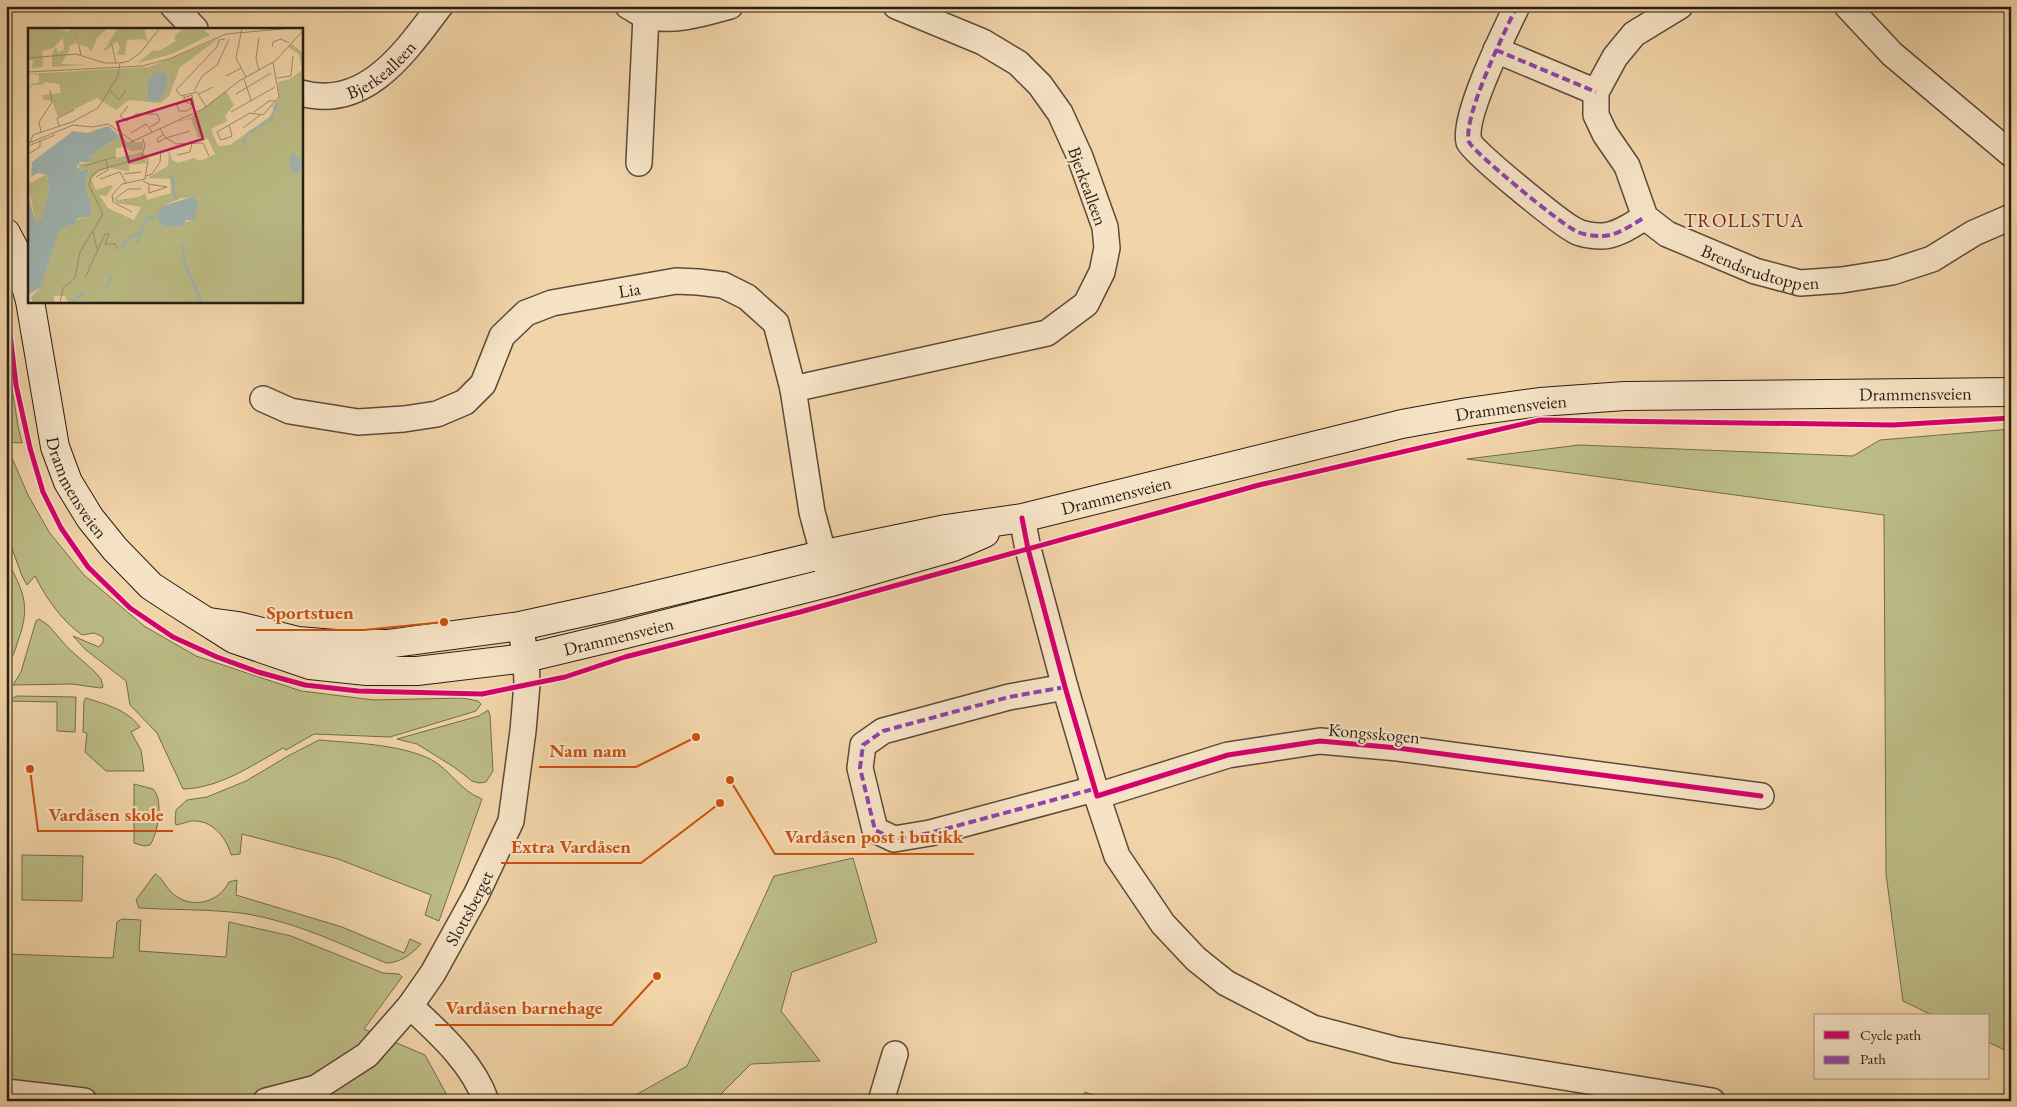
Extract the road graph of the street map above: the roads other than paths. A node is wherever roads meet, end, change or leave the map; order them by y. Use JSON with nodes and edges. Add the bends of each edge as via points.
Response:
{"nodes":[{"id":1,"x":173,"y":6,"type":"edge"},
{"id":2,"x":440,"y":6,"type":"edge"},
{"id":3,"x":730,"y":6,"type":"edge"},
{"id":4,"x":896,"y":6,"type":"edge"},
{"id":5,"x":1517,"y":6,"type":"edge"},
{"id":6,"x":1680,"y":6,"type":"edge"},
{"id":7,"x":1847,"y":6,"type":"edge"},
{"id":8,"x":637,"y":11,"type":"edge"},
{"id":9,"x":944,"y":16,"type":"edge"},
{"id":10,"x":194,"y":28,"type":"edge"},
{"id":11,"x":1496,"y":50,"type":"junction"},
{"id":12,"x":1596,"y":92,"type":"junction"},
{"id":13,"x":302,"y":93,"type":"edge"},
{"id":14,"x":2011,"y":154,"type":"edge"},
{"id":15,"x":638,"y":163,"type":"dead end"},
{"id":16,"x":2011,"y":217,"type":"edge"},
{"id":17,"x":1645,"y":218,"type":"junction"},
{"id":18,"x":6,"y":233,"type":"edge"},
{"id":19,"x":28,"y":294,"type":"edge"},
{"id":20,"x":30,"y":302,"type":"edge"},
{"id":21,"x":793,"y":390,"type":"junction"},
{"id":22,"x":2011,"y":392,"type":"edge"},
{"id":23,"x":263,"y":399,"type":"dead end"},
{"id":24,"x":1022,"y":518,"type":"junction"},
{"id":25,"x":825,"y":554,"type":"junction"},
{"id":26,"x":831,"y":582,"type":"junction"},
{"id":27,"x":209,"y":622,"type":"junction"},
{"id":28,"x":520,"y":626,"type":"junction"},
{"id":29,"x":526,"y":658,"type":"junction"},
{"id":30,"x":1065,"y":687,"type":"junction"},
{"id":31,"x":1096,"y":792,"type":"junction"},
{"id":32,"x":1760,"y":796,"type":"dead end"},
{"id":33,"x":410,"y":1006,"type":"junction"},
{"id":34,"x":895,"y":1054,"type":"dead end"},
{"id":35,"x":6,"y":1092,"type":"edge"},
{"id":36,"x":84,"y":1101,"type":"edge"},
{"id":37,"x":266,"y":1101,"type":"edge"},
{"id":38,"x":486,"y":1101,"type":"edge"},
{"id":39,"x":881,"y":1101,"type":"edge"},
{"id":40,"x":1712,"y":1101,"type":"edge"}],
"edges":[{"from":1,"to":10,"type":"street"},
{"from":2,"to":13,"type":"street","name":"Bjerkealleen","via":[[407,50],[370,83],[342,96],[315,97]]},
{"from":3,"to":8,"type":"street","via":[[669,18]]},
{"from":4,"to":9,"type":"street","name":"Bjerkealleen"},
{"from":5,"to":11,"type":"street"},
{"from":6,"to":12,"type":"street","via":[[1634,34],[1615,58]]},
{"from":7,"to":14,"type":"street","via":[[1892,54]]},
{"from":8,"to":15,"type":"street"},
{"from":9,"to":21,"type":"street","name":"Bjerkealleen","via":[[1018,63],[1040,85],[1060,113],[1080,158],[1104,228],[1107,248],[1102,272],[1086,304],[1048,333]]},
{"from":11,"to":12,"type":"street"},
{"from":11,"to":17,"type":"street","via":[[1470,117],[1469,142],[1482,158],[1574,231],[1601,236],[1624,230]]},
{"from":12,"to":17,"type":"street","via":[[1596,115],[1627,166]]},
{"from":16,"to":17,"type":"street","name":"Brendsrudtoppen","via":[[1974,233],[1932,259],[1892,272],[1842,280],[1800,282],[1746,268],[1667,234]]},
{"from":18,"to":19,"type":"main road","via":[[15,250]]},
{"from":20,"to":27,"type":"main road","name":"Drammensveien","via":[[55,447],[68,482],[115,550],[151,586]]},
{"from":21,"to":23,"type":"street","name":"Lia","via":[[776,324],[747,297],[723,285],[676,281],[552,303],[526,313],[502,336],[483,384],[466,402],[437,414],[358,422],[290,411]]},
{"from":21,"to":25,"type":"street","name":"Lia","via":[[812,512]]},
{"from":22,"to":24,"type":"main road","name":"Drammensveien","via":[[1625,396],[1540,402],[1402,424]]},
{"from":24,"to":25,"type":"main road","name":"Drammensveien","via":[[946,529]]},
{"from":24,"to":26,"type":"main road","name":"Drammensveien","via":[[953,547]]},
{"from":24,"to":30,"type":"street"},
{"from":25,"to":26,"type":"street","name":"Lia"},
{"from":25,"to":28,"type":"main road","name":"Drammensveien"},
{"from":26,"to":29,"type":"main road","name":"Drammensveien"},
{"from":27,"to":28,"type":"main road","name":"Drammensveien","via":[[298,641],[335,644],[387,644]]},
{"from":27,"to":29,"type":"main road","name":"Drammensveien","via":[[234,639],[310,665],[367,671],[417,671]]},
{"from":28,"to":29,"type":"street","name":"Slottsberget"},
{"from":29,"to":33,"type":"street","name":"Slottsberget","via":[[525,707],[511,822],[476,895],[432,974]]},
{"from":30,"to":31,"type":"street"},
{"from":30,"to":31,"type":"street","name":"Kongsskogen","via":[[1009,697],[883,731],[863,746],[860,768],[875,830],[894,839],[930,833]]},
{"from":31,"to":32,"type":"street","name":"Kongsskogen","via":[[1228,755],[1320,741],[1398,748]]},
{"from":31,"to":40,"type":"street","via":[[1117,856],[1163,924],[1196,959],[1226,983],[1313,1028],[1398,1050]]},
{"from":33,"to":37,"type":"street","name":"Slottsberget","via":[[367,1055],[316,1088]]},
{"from":33,"to":38,"type":"street","via":[[442,1036],[475,1076]]},
{"from":34,"to":39,"type":"street"},
{"from":35,"to":36,"type":"street"}]}
